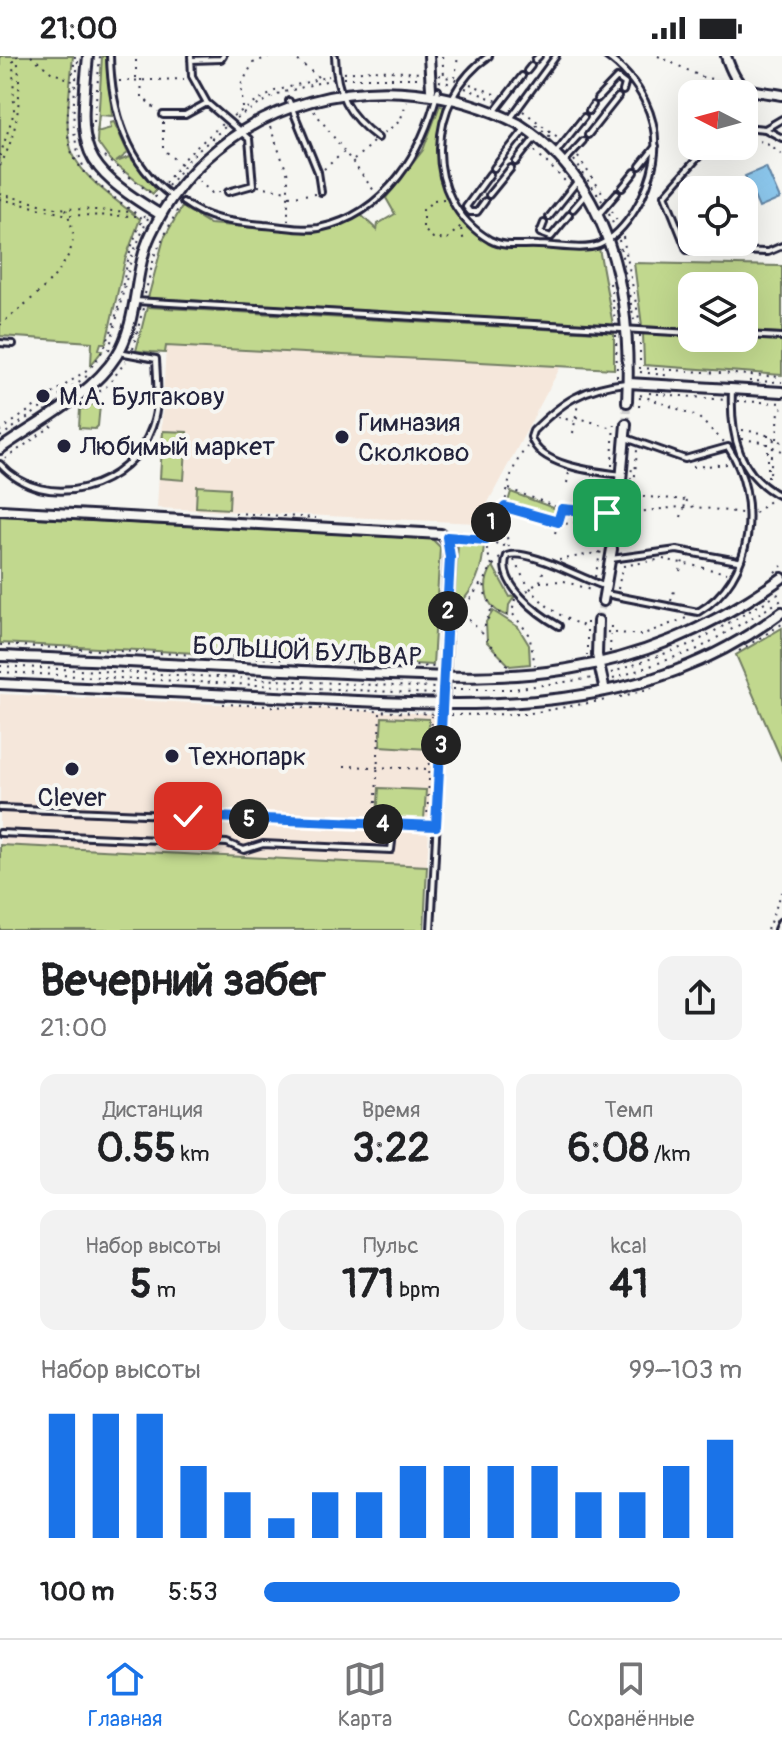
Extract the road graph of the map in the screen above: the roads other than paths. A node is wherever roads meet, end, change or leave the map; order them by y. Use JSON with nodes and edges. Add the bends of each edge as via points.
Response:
{"nodes":[{"id":1,"x":88,"y":56,"type":"edge"},
{"id":2,"x":110,"y":56,"type":"edge"},
{"id":3,"x":223,"y":56,"type":"edge"},
{"id":4,"x":335,"y":56,"type":"edge"},
{"id":5,"x":429,"y":56,"type":"edge"},
{"id":6,"x":489,"y":56,"type":"edge"},
{"id":7,"x":556,"y":56,"type":"edge"},
{"id":8,"x":606,"y":56,"type":"edge"},
{"id":9,"x":726,"y":56,"type":"edge"},
{"id":10,"x":191,"y":58,"type":"edge"},
{"id":11,"x":522,"y":76,"type":"dead end"},
{"id":12,"x":338,"y":89,"type":"junction"},
{"id":13,"x":434,"y":90,"type":"junction"},
{"id":14,"x":623,"y":91,"type":"dead end"},
{"id":15,"x":453,"y":94,"type":"junction"},
{"id":16,"x":782,"y":95,"type":"edge"},
{"id":17,"x":618,"y":97,"type":"dead end"},
{"id":18,"x":597,"y":99,"type":"dead end"},
{"id":19,"x":289,"y":101,"type":"junction"},
{"id":20,"x":207,"y":103,"type":"junction"},
{"id":21,"x":593,"y":105,"type":"dead end"},
{"id":22,"x":495,"y":111,"type":"junction"},
{"id":23,"x":589,"y":111,"type":"dead end"},
{"id":24,"x":163,"y":115,"type":"road end"},
{"id":25,"x":584,"y":117,"type":"dead end"},
{"id":26,"x":510,"y":119,"type":"junction"},
{"id":27,"x":782,"y":119,"type":"edge"},
{"id":28,"x":758,"y":128,"type":"edge"},
{"id":29,"x":238,"y":129,"type":"junction"},
{"id":30,"x":525,"y":129,"type":"junction"},
{"id":31,"x":765,"y":129,"type":"junction"},
{"id":32,"x":588,"y":135,"type":"dead end"},
{"id":33,"x":536,"y":137,"type":"junction"},
{"id":34,"x":378,"y":138,"type":"road end"},
{"id":35,"x":782,"y":138,"type":"edge"},
{"id":36,"x":583,"y":141,"type":"dead end"},
{"id":37,"x":656,"y":146,"type":"junction"},
{"id":38,"x":555,"y":153,"type":"junction"},
{"id":39,"x":696,"y":160,"type":"edge"},
{"id":40,"x":516,"y":162,"type":"dead end"},
{"id":41,"x":563,"y":163,"type":"junction"},
{"id":42,"x":640,"y":166,"type":"dead end"},
{"id":43,"x":494,"y":168,"type":"dead end"},
{"id":44,"x":511,"y":168,"type":"dead end"},
{"id":45,"x":635,"y":172,"type":"dead end"},
{"id":46,"x":490,"y":174,"type":"dead end"},
{"id":47,"x":578,"y":182,"type":"junction"},
{"id":48,"x":622,"y":188,"type":"dead end"},
{"id":49,"x":228,"y":192,"type":"road end"},
{"id":50,"x":321,"y":192,"type":"road end"},
{"id":51,"x":617,"y":193,"type":"dead end"},
{"id":52,"x":586,"y":194,"type":"junction"},
{"id":53,"x":489,"y":195,"type":"dead end"},
{"id":54,"x":173,"y":197,"type":"junction"},
{"id":55,"x":485,"y":201,"type":"dead end"},
{"id":56,"x":183,"y":202,"type":"road end"},
{"id":57,"x":573,"y":209,"type":"dead end"},
{"id":58,"x":599,"y":214,"type":"junction"},
{"id":59,"x":161,"y":215,"type":"junction"},
{"id":60,"x":569,"y":215,"type":"dead end"},
{"id":61,"x":549,"y":217,"type":"dead end"},
{"id":62,"x":544,"y":223,"type":"dead end"},
{"id":63,"x":608,"y":237,"type":"junction"},
{"id":64,"x":782,"y":246,"type":"edge"},
{"id":65,"x":133,"y":301,"type":"junction"},
{"id":66,"x":627,"y":330,"type":"junction"},
{"id":67,"x":678,"y":332,"type":"edge"},
{"id":68,"x":758,"y":336,"type":"edge"},
{"id":69,"x":782,"y":337,"type":"edge"},
{"id":70,"x":0,"y":343,"type":"edge"},
{"id":71,"x":13,"y":344,"type":"dead end"},
{"id":72,"x":119,"y":352,"type":"junction"},
{"id":73,"x":628,"y":383,"type":"junction"},
{"id":74,"x":782,"y":392,"type":"edge"},
{"id":75,"x":732,"y":395,"type":"junction"},
{"id":76,"x":634,"y":405,"type":"tunnel mouth"},
{"id":77,"x":626,"y":424,"type":"tunnel mouth"},
{"id":78,"x":632,"y":440,"type":"junction"},
{"id":79,"x":0,"y":449,"type":"edge"},
{"id":80,"x":0,"y":463,"type":"edge"},
{"id":81,"x":623,"y":475,"type":"junction"},
{"id":82,"x":780,"y":496,"type":"edge"},
{"id":83,"x":0,"y":510,"type":"edge"},
{"id":84,"x":621,"y":525,"type":"tunnel mouth"},
{"id":85,"x":611,"y":554,"type":"joint"},
{"id":86,"x":739,"y":561,"type":"junction"},
{"id":87,"x":782,"y":578,"type":"edge"},
{"id":88,"x":604,"y":594,"type":"junction"},
{"id":89,"x":782,"y":612,"type":"edge"},
{"id":90,"x":598,"y":621,"type":"tunnel mouth"},
{"id":91,"x":559,"y":626,"type":"dead end"},
{"id":92,"x":0,"y":656,"type":"edge"},
{"id":93,"x":598,"y":664,"type":"junction"},
{"id":94,"x":444,"y":677,"type":"junction"},
{"id":95,"x":0,"y":684,"type":"edge"},
{"id":96,"x":605,"y":691,"type":"junction"},
{"id":97,"x":443,"y":705,"type":"junction"},
{"id":98,"x":0,"y":808,"type":"edge"},
{"id":99,"x":394,"y":825,"type":"junction"},
{"id":100,"x":436,"y":826,"type":"junction"},
{"id":101,"x":0,"y":833,"type":"edge"},
{"id":102,"x":782,"y":923,"type":"edge"},
{"id":103,"x":431,"y":930,"type":"edge"},
{"id":104,"x":779,"y":930,"type":"edge"}],
"edges":[{"from":1,"to":59,"type":"street","via":[[83,141],[101,170]]},
{"from":2,"to":54,"type":"lane","via":[[114,105],[125,136]]},
{"from":3,"to":10,"type":"lane"},
{"from":4,"to":12,"type":"lane"},
{"from":5,"to":13,"type":"street"},
{"from":6,"to":15,"type":"lane"},
{"from":7,"to":26,"type":"lane"},
{"from":8,"to":37,"type":"lane","via":[[638,87]]},
{"from":9,"to":16,"type":"street","via":[[736,85]]},
{"from":10,"to":20,"type":"lane","via":[[194,80]]},
{"from":11,"to":22,"type":"lane"},
{"from":12,"to":13,"type":"street","via":[[379,85]]},
{"from":12,"to":19,"type":"street"},
{"from":12,"to":34,"type":"lane","via":[[347,110]]},
{"from":13,"to":15,"type":"street"},
{"from":13,"to":56,"type":"lane","via":[[422,141],[401,174],[379,197],[321,228],[213,220]]},
{"from":14,"to":18,"type":"lane","via":[[625,84],[617,78]]},
{"from":15,"to":22,"type":"street"},
{"from":15,"to":63,"type":"lane","via":[[438,156],[454,200],[492,241],[594,246]]},
{"from":17,"to":32,"type":"lane"},
{"from":19,"to":29,"type":"street"},
{"from":19,"to":50,"type":"lane"},
{"from":20,"to":24,"type":"lane","via":[[185,115]]},
{"from":20,"to":29,"type":"lane"},
{"from":21,"to":23,"type":"lane"},
{"from":22,"to":26,"type":"street"},
{"from":25,"to":38,"type":"lane"},
{"from":26,"to":30,"type":"street"},
{"from":27,"to":31,"type":"lane"},
{"from":28,"to":31,"type":"lane"},
{"from":29,"to":49,"type":"lane","via":[[249,139],[253,185]]},
{"from":29,"to":54,"type":"street"},
{"from":30,"to":33,"type":"street"},
{"from":30,"to":43,"type":"lane"},
{"from":31,"to":35,"type":"lane"},
{"from":33,"to":38,"type":"street"},
{"from":33,"to":40,"type":"lane"},
{"from":36,"to":41,"type":"lane"},
{"from":37,"to":42,"type":"lane"},
{"from":37,"to":63,"type":"lane","via":[[649,183],[632,213]]},
{"from":38,"to":41,"type":"street"},
{"from":39,"to":64,"type":"lane","via":[[665,195],[687,250],[768,252]]},
{"from":41,"to":47,"type":"street"},
{"from":44,"to":53,"type":"lane"},
{"from":45,"to":48,"type":"lane"},
{"from":46,"to":55,"type":"lane","via":[[466,207],[477,212]]},
{"from":47,"to":52,"type":"street"},
{"from":47,"to":61,"type":"lane"},
{"from":51,"to":58,"type":"lane"},
{"from":52,"to":57,"type":"lane"},
{"from":52,"to":58,"type":"street"},
{"from":54,"to":59,"type":"street"},
{"from":58,"to":63,"type":"street"},
{"from":59,"to":65,"type":"street","via":[[146,246]]},
{"from":60,"to":62,"type":"lane","via":[[551,237],[540,233]]},
{"from":63,"to":66,"type":"street"},
{"from":65,"to":66,"type":"lane"},
{"from":65,"to":72,"type":"street"},
{"from":66,"to":67,"type":"lane"},
{"from":66,"to":73,"type":"street"},
{"from":68,"to":69,"type":"lane"},
{"from":70,"to":71,"type":"lane"},
{"from":72,"to":79,"type":"street","via":[[94,382]]},
{"from":72,"to":80,"type":"lane","via":[[156,359],[152,427],[129,464],[101,483],[52,490],[25,483]]},
{"from":73,"to":75,"type":"street"},
{"from":73,"to":76,"type":"street"},
{"from":73,"to":81,"type":"lane","via":[[578,393],[533,431],[532,442],[570,467]]},
{"from":74,"to":75,"type":"street"},
{"from":75,"to":82,"type":"lane","via":[[732,430],[745,465]]},
{"from":77,"to":78,"type":"street"},
{"from":78,"to":81,"type":"street"},
{"from":78,"to":86,"type":"lane","via":[[681,459],[728,447],[748,492],[750,514]]},
{"from":81,"to":84,"type":"street"},
{"from":83,"to":94,"type":"street","via":[[447,537]]},
{"from":85,"to":86,"type":"lane","via":[[624,558],[677,550]]},
{"from":85,"to":88,"type":"street"},
{"from":86,"to":88,"type":"lane","via":[[710,605],[698,612]]},
{"from":87,"to":93,"type":"street","name":"БОЛЬШОЙ БУЛЬВАР","via":[[701,627]]},
{"from":88,"to":91,"type":"lane","via":[[594,583],[511,553],[505,566],[514,586],[538,613]]},
{"from":89,"to":96,"type":"street","name":"БОЛЬШОЙ БУЛЬВАР","via":[[692,662]]},
{"from":90,"to":93,"type":"street"},
{"from":92,"to":94,"type":"street","name":"БОЛЬШОЙ БУЛЬВАР"},
{"from":93,"to":94,"type":"street","name":"БОЛЬШОЙ БУЛЬВАР","via":[[544,675]]},
{"from":93,"to":96,"type":"street"},
{"from":94,"to":97,"type":"street"},
{"from":95,"to":97,"type":"street","name":"БОЛЬШОЙ БУЛЬВАР"},
{"from":96,"to":97,"type":"street","name":"БОЛЬШОЙ БУЛЬВАР","via":[[537,704]]},
{"from":97,"to":100,"type":"lane"},
{"from":98,"to":99,"type":"lane"},
{"from":99,"to":100,"type":"lane"},
{"from":99,"to":101,"type":"lane","via":[[391,850],[263,844],[244,850],[227,843]]},
{"from":100,"to":103,"type":"lane"},
{"from":102,"to":104,"type":"street"}]}
